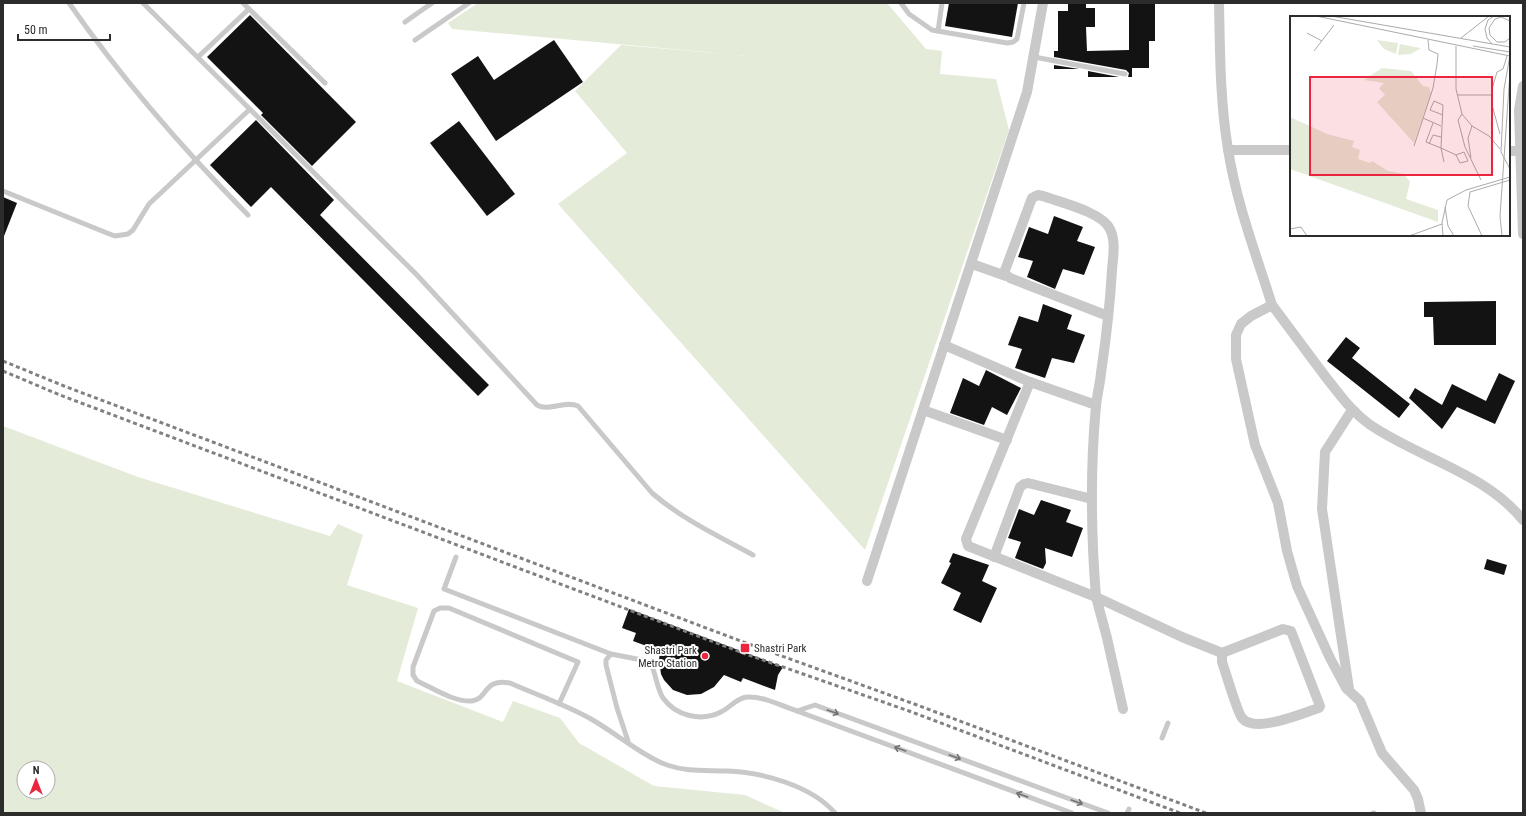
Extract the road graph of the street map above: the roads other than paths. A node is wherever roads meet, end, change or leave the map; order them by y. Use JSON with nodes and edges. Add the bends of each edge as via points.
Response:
{"nodes":[{"id":1,"x":68,"y":3,"type":"edge"},
{"id":2,"x":143,"y":3,"type":"edge"},
{"id":3,"x":243,"y":3,"type":"edge"},
{"id":4,"x":432,"y":3,"type":"edge"},
{"id":5,"x":469,"y":3,"type":"edge"},
{"id":6,"x":901,"y":3,"type":"edge"},
{"id":7,"x":942,"y":3,"type":"edge"},
{"id":8,"x":1024,"y":3,"type":"edge"},
{"id":9,"x":1043,"y":3,"type":"edge"},
{"id":10,"x":1219,"y":3,"type":"edge"},
{"id":11,"x":249,"y":9,"type":"junction"},
{"id":12,"x":404,"y":22,"type":"dead end"},
{"id":13,"x":938,"y":31,"type":"junction"},
{"id":14,"x":415,"y":40,"type":"dead end"},
{"id":15,"x":198,"y":57,"type":"junction"},
{"id":16,"x":1034,"y":57,"type":"junction"},
{"id":17,"x":1125,"y":74,"type":"dead end"},
{"id":18,"x":325,"y":83,"type":"dead end"},
{"id":19,"x":1523,"y":86,"type":"edge"},
{"id":20,"x":249,"y":110,"type":"junction"},
{"id":21,"x":1228,"y":150,"type":"junction"},
{"id":22,"x":1290,"y":150,"type":"edge"},
{"id":23,"x":1510,"y":151,"type":"edge"},
{"id":24,"x":1520,"y":151,"type":"junction"},
{"id":25,"x":195,"y":162,"type":"junction"},
{"id":26,"x":3,"y":191,"type":"edge"},
{"id":27,"x":248,"y":215,"type":"dead end"},
{"id":28,"x":1523,"y":234,"type":"edge"},
{"id":29,"x":972,"y":264,"type":"junction"},
{"id":30,"x":1006,"y":276,"type":"junction"},
{"id":31,"x":1272,"y":304,"type":"junction"},
{"id":32,"x":1108,"y":316,"type":"junction"},
{"id":33,"x":944,"y":345,"type":"junction"},
{"id":34,"x":1030,"y":382,"type":"junction"},
{"id":35,"x":1096,"y":405,"type":"junction"},
{"id":36,"x":923,"y":410,"type":"junction"},
{"id":37,"x":1352,"y":410,"type":"junction"},
{"id":38,"x":1007,"y":440,"type":"junction"},
{"id":39,"x":1092,"y":499,"type":"junction"},
{"id":40,"x":1523,"y":520,"type":"edge"},
{"id":41,"x":753,"y":555,"type":"dead end"},
{"id":42,"x":456,"y":557,"type":"dead end"},
{"id":43,"x":994,"y":557,"type":"junction"},
{"id":44,"x":868,"y":580,"type":"dead end"},
{"id":45,"x":1096,"y":598,"type":"junction"},
{"id":46,"x":1222,"y":653,"type":"junction"},
{"id":47,"x":611,"y":654,"type":"junction"},
{"id":48,"x":1350,"y":691,"type":"junction"},
{"id":49,"x":559,"y":704,"type":"junction"},
{"id":50,"x":1123,"y":709,"type":"dead end"},
{"id":51,"x":797,"y":711,"type":"junction"},
{"id":52,"x":1168,"y":723,"type":"dead end"},
{"id":53,"x":1162,"y":738,"type":"dead end"},
{"id":54,"x":628,"y":742,"type":"junction"},
{"id":55,"x":835,"y":813,"type":"edge"},
{"id":56,"x":1072,"y":813,"type":"edge"},
{"id":57,"x":1108,"y":813,"type":"edge"},
{"id":58,"x":1421,"y":813,"type":"edge"}],
"edges":[{"from":1,"to":25,"type":"lane","via":[[102,52]]},
{"from":2,"to":15,"type":"lane"},
{"from":3,"to":11,"type":"lane"},
{"from":4,"to":12,"type":"lane"},
{"from":5,"to":14,"type":"lane"},
{"from":6,"to":13,"type":"lane","via":[[909,14],[932,30]]},
{"from":7,"to":13,"type":"lane"},
{"from":8,"to":13,"type":"lane","via":[[1019,34],[1013,42]]},
{"from":9,"to":16,"type":"street"},
{"from":10,"to":21,"type":"street","via":[[1222,99]]},
{"from":11,"to":15,"type":"lane"},
{"from":11,"to":18,"type":"lane"},
{"from":15,"to":20,"type":"lane"},
{"from":16,"to":17,"type":"lane"},
{"from":16,"to":29,"type":"street","via":[[1027,92]]},
{"from":19,"to":24,"type":"street","via":[[1519,103]]},
{"from":20,"to":25,"type":"lane"},
{"from":20,"to":41,"type":"lane","via":[[416,274],[537,405],[542,408],[566,404],[578,406],[652,493],[679,515]]},
{"from":21,"to":22,"type":"street"},
{"from":21,"to":31,"type":"street","via":[[1237,192]]},
{"from":23,"to":24,"type":"street"},
{"from":24,"to":28,"type":"street"},
{"from":25,"to":26,"type":"lane","via":[[149,204],[133,230],[123,236],[107,233]]},
{"from":25,"to":27,"type":"lane"},
{"from":29,"to":30,"type":"street"},
{"from":29,"to":33,"type":"street"},
{"from":30,"to":32,"type":"street"},
{"from":30,"to":32,"type":"street","via":[[1004,269],[1035,196],[1043,196],[1096,216],[1109,227],[1112,235],[1113,256]]},
{"from":31,"to":37,"type":"street"},
{"from":31,"to":48,"type":"street","via":[[1241,324],[1236,335],[1236,359],[1255,445],[1278,503],[1287,551],[1298,586],[1330,658]]},
{"from":32,"to":35,"type":"street"},
{"from":33,"to":34,"type":"street"},
{"from":33,"to":36,"type":"street"},
{"from":34,"to":35,"type":"street"},
{"from":34,"to":38,"type":"street"},
{"from":35,"to":39,"type":"street"},
{"from":36,"to":38,"type":"street"},
{"from":36,"to":44,"type":"street"},
{"from":37,"to":40,"type":"street","via":[[1388,436],[1469,477]]},
{"from":37,"to":48,"type":"street","via":[[1325,452],[1322,509]]},
{"from":38,"to":43,"type":"street","via":[[966,539],[968,546]]},
{"from":39,"to":43,"type":"street","via":[[1024,484],[1020,487]]},
{"from":39,"to":45,"type":"street"},
{"from":42,"to":47,"type":"lane","via":[[444,589]]},
{"from":43,"to":45,"type":"street"},
{"from":45,"to":46,"type":"street"},
{"from":45,"to":50,"type":"street","via":[[1108,638]]},
{"from":46,"to":46,"type":"street","via":[[1222,662],[1242,718],[1250,723],[1260,725],[1319,708],[1291,631],[1283,629]]},
{"from":47,"to":51,"type":"lane","via":[[651,664],[663,698],[687,716],[705,717],[721,712],[747,697],[755,697]]},
{"from":47,"to":54,"type":"lane","via":[[606,660],[606,665],[616,708]]},
{"from":48,"to":58,"type":"street","via":[[1360,701],[1382,754],[1414,790]]},
{"from":49,"to":49,"type":"lane","via":[[501,681],[493,683],[473,701],[460,700],[417,681],[413,675],[413,667],[434,611],[449,608],[578,662]]},
{"from":49,"to":54,"type":"lane"},
{"from":56,"to":51,"type":"lane","one_way":true},
{"from":51,"to":57,"type":"lane","one_way":true,"via":[[815,705]]},
{"from":52,"to":53,"type":"lane"},
{"from":54,"to":55,"type":"lane","via":[[666,765],[691,771],[735,771],[776,778],[817,798]]}]}
